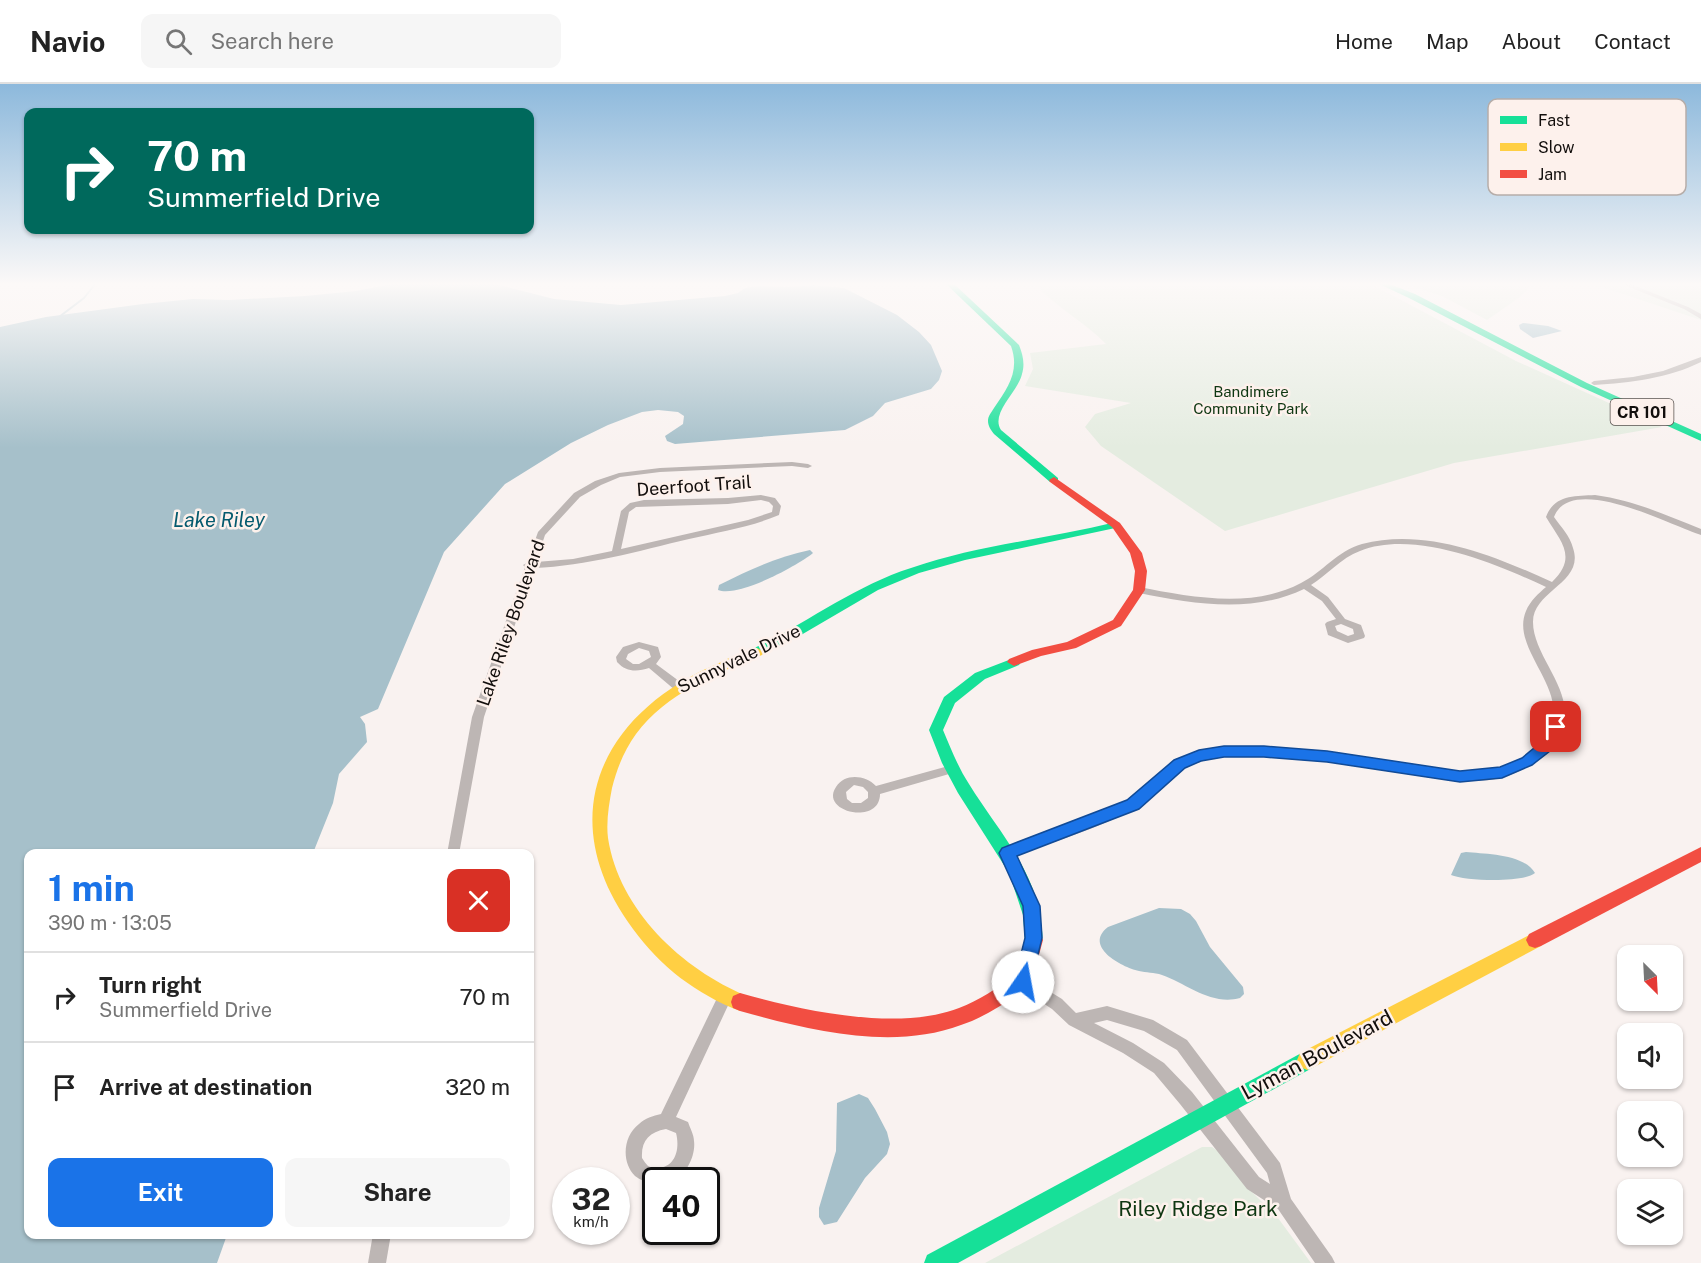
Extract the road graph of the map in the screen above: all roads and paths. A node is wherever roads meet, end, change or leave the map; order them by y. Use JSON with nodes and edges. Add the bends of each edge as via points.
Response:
{"nodes":[{"id":1,"x":1007,"y":338,"type":"edge"},
{"id":2,"x":1493,"y":338,"type":"edge"},
{"id":3,"x":1503,"y":338,"type":"edge"},
{"id":4,"x":1701,"y":359,"type":"edge"},
{"id":5,"x":1594,"y":383,"type":"junction"},
{"id":6,"x":1701,"y":430,"type":"edge"},
{"id":7,"x":1701,"y":438,"type":"edge"},
{"id":8,"x":808,"y":466,"type":"dead end"},
{"id":9,"x":1116,"y":525,"type":"junction"},
{"id":10,"x":1701,"y":532,"type":"edge"},
{"id":11,"x":616,"y":554,"type":"junction"},
{"id":12,"x":528,"y":565,"type":"junction"},
{"id":13,"x":1305,"y":586,"type":"junction"},
{"id":14,"x":1552,"y":586,"type":"junction"},
{"id":15,"x":1139,"y":590,"type":"junction"},
{"id":16,"x":1342,"y":621,"type":"dead end"},
{"id":17,"x":650,"y":664,"type":"dead end"},
{"id":18,"x":679,"y":687,"type":"junction"},
{"id":19,"x":952,"y":769,"type":"junction"},
{"id":20,"x":874,"y":790,"type":"dead end"},
{"id":21,"x":454,"y":849,"type":"edge"},
{"id":22,"x":1007,"y":853,"type":"junction"},
{"id":23,"x":1701,"y":854,"type":"edge"},
{"id":24,"x":1023,"y":982,"type":"junction"},
{"id":25,"x":725,"y":997,"type":"junction"},
{"id":26,"x":1074,"y":1020,"type":"junction"},
{"id":27,"x":1227,"y":1104,"type":"junction"},
{"id":28,"x":1202,"y":1118,"type":"junction"},
{"id":29,"x":666,"y":1121,"type":"dead end"},
{"id":30,"x":1284,"y":1203,"type":"junction"},
{"id":31,"x":381,"y":1239,"type":"edge"},
{"id":32,"x":377,"y":1263,"type":"edge"},
{"id":33,"x":935,"y":1263,"type":"edge"},
{"id":34,"x":1326,"y":1263,"type":"edge"}],
"edges":[{"from":1,"to":9,"type":"street","via":[[1021,354],[1022,371],[993,416],[992,424],[1016,449]]},
{"from":2,"to":7,"type":"street","number":"CR 101"},
{"from":3,"to":5,"type":"street","number":"CR 101"},
{"from":4,"to":5,"type":"street","via":[[1669,370]]},
{"from":5,"to":6,"type":"street","number":"CR 101"},
{"from":8,"to":12,"type":"street","name":"Lake Riley Boulevard","via":[[660,470],[619,475],[577,495],[541,534]]},
{"from":9,"to":15,"type":"street","via":[[1136,553],[1141,571]]},
{"from":9,"to":18,"type":"street","name":"Sunnyvale Drive","via":[[913,571],[855,597],[787,639]]},
{"from":10,"to":14,"type":"street","via":[[1623,501],[1594,496],[1559,502],[1550,517],[1570,550],[1570,567],[1565,577]]},
{"from":11,"to":11,"type":"street","name":"Deerfoot Trail","via":[[765,518],[776,513],[777,506],[761,497],[639,504],[625,511]]},
{"from":11,"to":12,"type":"street","name":"Deerfoot Trail"},
{"from":12,"to":21,"type":"street","name":"Lake Riley Boulevard","via":[[478,717]]},
{"from":13,"to":14,"type":"street","via":[[1347,553],[1389,544],[1424,545],[1471,554]]},
{"from":13,"to":15,"type":"street","via":[[1272,596],[1222,602]]},
{"from":13,"to":16,"type":"street","via":[[1325,598]]},
{"from":14,"to":22,"type":"street","via":[[1531,605],[1528,621],[1531,639],[1559,701],[1556,727],[1545,747],[1527,762],[1502,773],[1460,776],[1264,752],[1199,756],[1180,764],[1133,804]]},
{"from":15,"to":19,"type":"street","via":[[1117,623],[1071,645],[1036,652],[980,676],[949,700],[936,730]]},
{"from":17,"to":18,"type":"street"},
{"from":18,"to":25,"type":"street","name":"Sunnyvale Drive","via":[[648,711],[618,750],[604,783],[600,837],[611,874],[636,920],[662,951]]},
{"from":19,"to":20,"type":"street"},
{"from":19,"to":22,"type":"street"},
{"from":22,"to":24,"type":"street","via":[[1031,906],[1034,938]]},
{"from":23,"to":27,"type":"street","name":"Lyman Boulevard"},
{"from":24,"to":25,"type":"street","name":"Sunnyvale Drive","via":[[956,1019],[916,1028],[848,1024],[761,1008]]},
{"from":24,"to":26,"type":"street"},
{"from":25,"to":29,"type":"street"},
{"from":26,"to":27,"type":"street","via":[[1107,1013],[1148,1025],[1182,1045]]},
{"from":26,"to":28,"type":"street","via":[[1159,1068]]},
{"from":27,"to":28,"type":"street","name":"Lyman Boulevard"},
{"from":27,"to":30,"type":"street","via":[[1274,1169]]},
{"from":28,"to":30,"type":"street","via":[[1253,1183]]},
{"from":28,"to":33,"type":"street","name":"Lyman Boulevard"},
{"from":30,"to":34,"type":"street"},
{"from":31,"to":32,"type":"street"}]}
